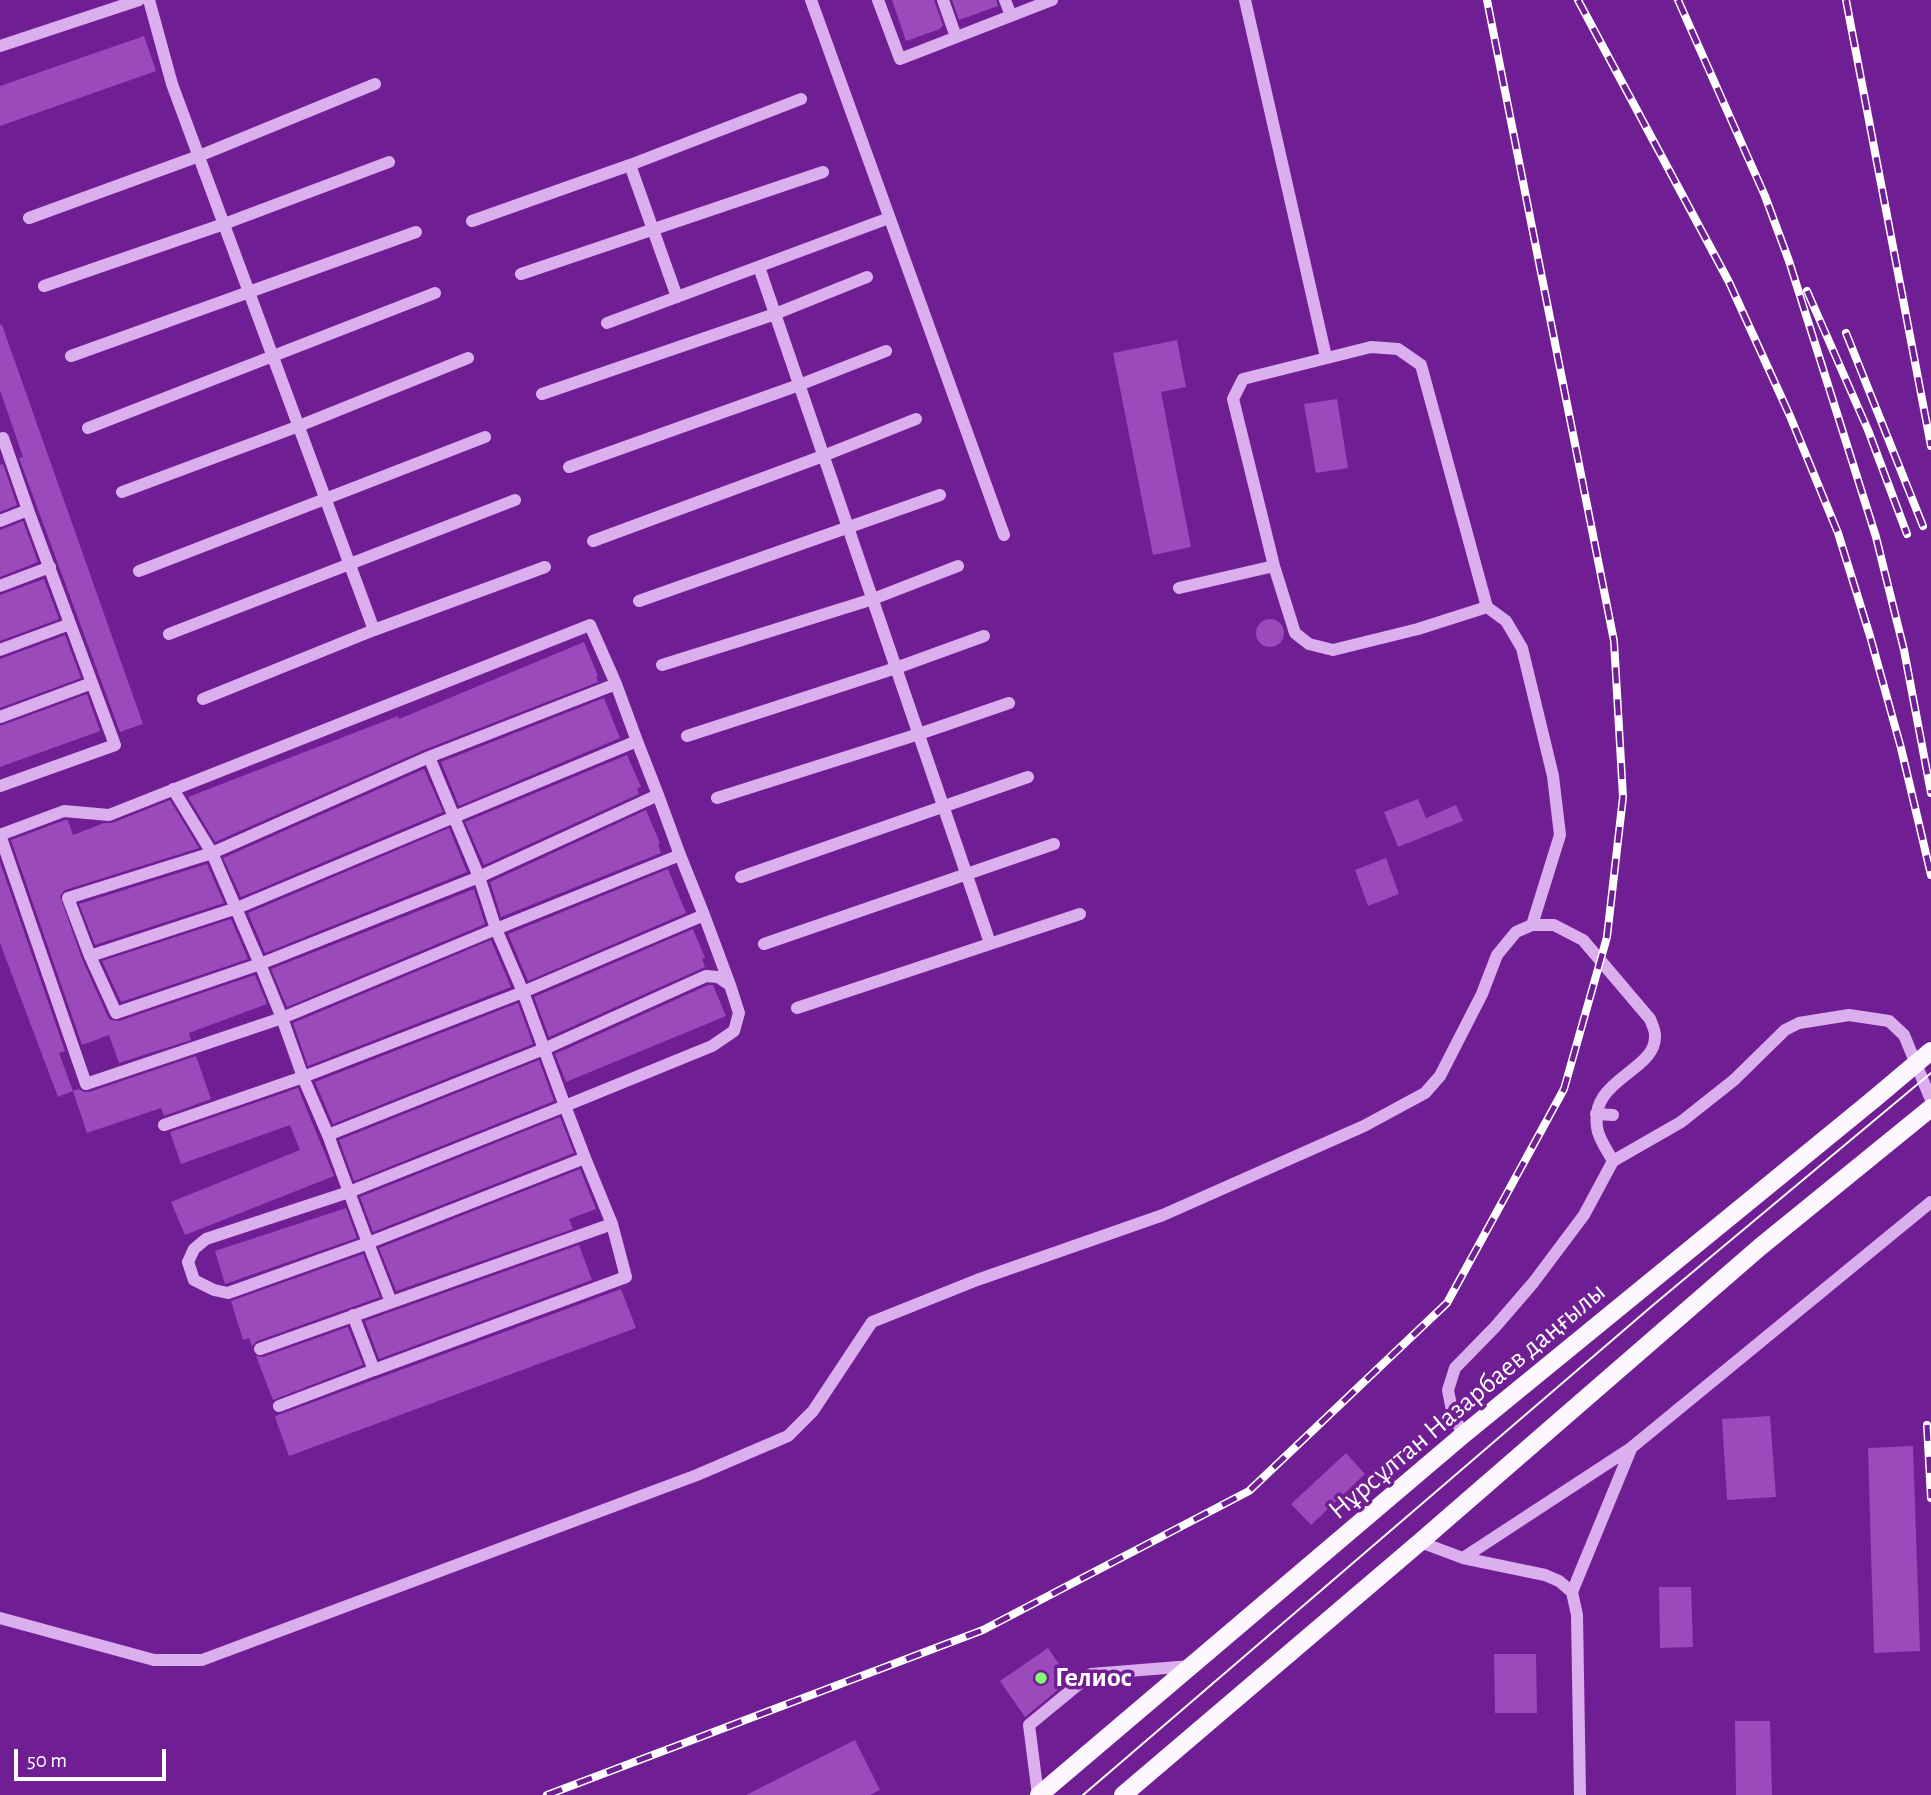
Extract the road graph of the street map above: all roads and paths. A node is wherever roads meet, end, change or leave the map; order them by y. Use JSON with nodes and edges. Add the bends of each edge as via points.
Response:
{"nodes":[{"id":1,"x":139,"y":0,"type":"edge"},
{"id":2,"x":149,"y":0,"type":"edge"},
{"id":3,"x":811,"y":0,"type":"edge"},
{"id":4,"x":878,"y":0,"type":"edge"},
{"id":5,"x":943,"y":0,"type":"edge"},
{"id":6,"x":1005,"y":0,"type":"edge"},
{"id":7,"x":1052,"y":0,"type":"edge"},
{"id":8,"x":1245,"y":0,"type":"edge"},
{"id":9,"x":1011,"y":16,"type":"junction"},
{"id":10,"x":956,"y":37,"type":"junction"},
{"id":11,"x":0,"y":46,"type":"edge"},
{"id":12,"x":375,"y":84,"type":"dead end"},
{"id":13,"x":801,"y":99,"type":"dead end"},
{"id":14,"x":199,"y":156,"type":"junction"},
{"id":15,"x":389,"y":162,"type":"dead end"},
{"id":16,"x":630,"y":165,"type":"junction"},
{"id":17,"x":823,"y":172,"type":"dead end"},
{"id":18,"x":29,"y":218,"type":"dead end"},
{"id":19,"x":889,"y":218,"type":"junction"},
{"id":20,"x":472,"y":221,"type":"dead end"},
{"id":21,"x":224,"y":224,"type":"junction"},
{"id":22,"x":654,"y":231,"type":"junction"},
{"id":23,"x":416,"y":232,"type":"dead end"},
{"id":24,"x":759,"y":267,"type":"junction"},
{"id":25,"x":521,"y":274,"type":"dead end"},
{"id":26,"x":867,"y":278,"type":"dead end"},
{"id":27,"x":44,"y":286,"type":"dead end"},
{"id":28,"x":250,"y":293,"type":"junction"},
{"id":29,"x":435,"y":293,"type":"dead end"},
{"id":30,"x":677,"y":297,"type":"junction"},
{"id":31,"x":775,"y":314,"type":"junction"},
{"id":32,"x":607,"y":323,"type":"dead end"},
{"id":33,"x":886,"y":351,"type":"dead end"},
{"id":34,"x":71,"y":356,"type":"dead end"},
{"id":35,"x":273,"y":357,"type":"junction"},
{"id":36,"x":1326,"y":357,"type":"junction"},
{"id":37,"x":468,"y":358,"type":"dead end"},
{"id":38,"x":799,"y":385,"type":"junction"},
{"id":39,"x":542,"y":394,"type":"dead end"},
{"id":40,"x":916,"y":419,"type":"dead end"},
{"id":41,"x":299,"y":426,"type":"junction"},
{"id":42,"x":88,"y":428,"type":"dead end"},
{"id":43,"x":1,"y":436,"type":"edge"},
{"id":44,"x":485,"y":437,"type":"dead end"},
{"id":45,"x":824,"y":456,"type":"junction"},
{"id":46,"x":569,"y":467,"type":"dead end"},
{"id":47,"x":122,"y":492,"type":"dead end"},
{"id":48,"x":940,"y":495,"type":"dead end"},
{"id":49,"x":326,"y":499,"type":"junction"},
{"id":50,"x":515,"y":500,"type":"dead end"},
{"id":51,"x":28,"y":510,"type":"junction"},
{"id":52,"x":0,"y":521,"type":"edge"},
{"id":53,"x":848,"y":526,"type":"junction"},
{"id":54,"x":1004,"y":535,"type":"dead end"},
{"id":55,"x":593,"y":541,"type":"dead end"},
{"id":56,"x":350,"y":564,"type":"junction"},
{"id":57,"x":958,"y":566,"type":"dead end"},
{"id":58,"x":1274,"y":566,"type":"junction"},
{"id":59,"x":50,"y":567,"type":"junction"},
{"id":60,"x":545,"y":567,"type":"dead end"},
{"id":61,"x":139,"y":571,"type":"dead end"},
{"id":62,"x":0,"y":586,"type":"edge"},
{"id":63,"x":1179,"y":588,"type":"dead end"},
{"id":64,"x":873,"y":599,"type":"junction"},
{"id":65,"x":639,"y":601,"type":"dead end"},
{"id":66,"x":1487,"y":607,"type":"junction"},
{"id":67,"x":70,"y":624,"type":"junction"},
{"id":68,"x":374,"y":630,"type":"junction"},
{"id":69,"x":169,"y":634,"type":"dead end"},
{"id":70,"x":984,"y":636,"type":"dead end"},
{"id":71,"x":0,"y":650,"type":"edge"},
{"id":72,"x":662,"y":665,"type":"dead end"},
{"id":73,"x":896,"y":668,"type":"junction"},
{"id":74,"x":92,"y":683,"type":"junction"},
{"id":75,"x":617,"y":684,"type":"junction"},
{"id":76,"x":204,"y":699,"type":"dead end"},
{"id":77,"x":1009,"y":703,"type":"dead end"},
{"id":78,"x":0,"y":717,"type":"edge"},
{"id":79,"x":919,"y":734,"type":"junction"},
{"id":80,"x":687,"y":736,"type":"dead end"},
{"id":81,"x":636,"y":741,"type":"junction"},
{"id":82,"x":429,"y":757,"type":"junction"},
{"id":83,"x":1028,"y":777,"type":"dead end"},
{"id":84,"x":0,"y":786,"type":"edge"},
{"id":85,"x":173,"y":789,"type":"junction"},
{"id":86,"x":658,"y":795,"type":"junction"},
{"id":87,"x":717,"y":798,"type":"dead end"},
{"id":88,"x":943,"y":806,"type":"junction"},
{"id":89,"x":454,"y":817,"type":"junction"},
{"id":90,"x":0,"y":835,"type":"edge"},
{"id":91,"x":1054,"y":844,"type":"dead end"},
{"id":92,"x":212,"y":853,"type":"junction"},
{"id":93,"x":680,"y":855,"type":"junction"},
{"id":94,"x":967,"y":876,"type":"junction"},
{"id":95,"x":479,"y":877,"type":"junction"},
{"id":96,"x":741,"y":877,"type":"dead end"},
{"id":97,"x":237,"y":908,"type":"junction"},
{"id":98,"x":1080,"y":914,"type":"dead end"},
{"id":99,"x":704,"y":915,"type":"junction"},
{"id":100,"x":1532,"y":925,"type":"junction"},
{"id":101,"x":496,"y":929,"type":"junction"},
{"id":102,"x":990,"y":943,"type":"junction"},
{"id":103,"x":764,"y":944,"type":"dead end"},
{"id":104,"x":90,"y":956,"type":"junction"},
{"id":105,"x":260,"y":964,"type":"junction"},
{"id":106,"x":730,"y":985,"type":"junction"},
{"id":107,"x":523,"y":992,"type":"junction"},
{"id":108,"x":797,"y":1008,"type":"dead end"},
{"id":109,"x":282,"y":1018,"type":"junction"},
{"id":110,"x":544,"y":1049,"type":"junction"},
{"id":111,"x":1931,"y":1051,"type":"edge"},
{"id":112,"x":303,"y":1077,"type":"junction"},
{"id":113,"x":1931,"y":1100,"type":"edge"},
{"id":114,"x":565,"y":1106,"type":"junction"},
{"id":115,"x":1931,"y":1108,"type":"edge"},
{"id":116,"x":1596,"y":1114,"type":"junction"},
{"id":117,"x":1613,"y":1115,"type":"dead end"},
{"id":118,"x":164,"y":1125,"type":"dead end"},
{"id":119,"x":328,"y":1135,"type":"junction"},
{"id":120,"x":585,"y":1158,"type":"junction"},
{"id":121,"x":1613,"y":1161,"type":"junction"},
{"id":122,"x":349,"y":1192,"type":"junction"},
{"id":123,"x":1931,"y":1202,"type":"edge"},
{"id":124,"x":612,"y":1224,"type":"junction"},
{"id":125,"x":368,"y":1243,"type":"junction"},
{"id":126,"x":391,"y":1302,"type":"junction"},
{"id":127,"x":353,"y":1315,"type":"junction"},
{"id":128,"x":260,"y":1349,"type":"dead end"},
{"id":129,"x":374,"y":1370,"type":"junction"},
{"id":130,"x":279,"y":1406,"type":"dead end"},
{"id":131,"x":1463,"y":1435,"type":"junction"},
{"id":132,"x":1631,"y":1448,"type":"junction"},
{"id":133,"x":1420,"y":1542,"type":"junction"},
{"id":134,"x":1463,"y":1558,"type":"junction"},
{"id":135,"x":1572,"y":1592,"type":"junction"},
{"id":136,"x":0,"y":1618,"type":"edge"},
{"id":137,"x":1194,"y":1665,"type":"junction"},
{"id":138,"x":1038,"y":1795,"type":"edge"},
{"id":139,"x":1123,"y":1795,"type":"edge"},
{"id":140,"x":1580,"y":1795,"type":"edge"}],
"edges":[{"from":1,"to":11,"type":"street"},
{"from":2,"to":14,"type":"street","via":[[172,84]]},
{"from":3,"to":19,"type":"street"},
{"from":4,"to":10,"type":"street","via":[[900,59]]},
{"from":5,"to":10,"type":"street"},
{"from":6,"to":9,"type":"street"},
{"from":7,"to":9,"type":"street"},
{"from":8,"to":36,"type":"street"},
{"from":9,"to":10,"type":"street"},
{"from":12,"to":14,"type":"street"},
{"from":13,"to":16,"type":"street"},
{"from":14,"to":18,"type":"street"},
{"from":14,"to":21,"type":"street"},
{"from":15,"to":21,"type":"street"},
{"from":16,"to":20,"type":"street"},
{"from":16,"to":22,"type":"street"},
{"from":17,"to":22,"type":"street"},
{"from":19,"to":24,"type":"street"},
{"from":19,"to":54,"type":"street"},
{"from":21,"to":27,"type":"street"},
{"from":21,"to":28,"type":"street"},
{"from":22,"to":25,"type":"street"},
{"from":22,"to":30,"type":"street"},
{"from":23,"to":28,"type":"street"},
{"from":24,"to":30,"type":"street"},
{"from":24,"to":31,"type":"street"},
{"from":26,"to":31,"type":"street"},
{"from":28,"to":34,"type":"street"},
{"from":28,"to":35,"type":"street"},
{"from":29,"to":35,"type":"street"},
{"from":30,"to":32,"type":"street"},
{"from":31,"to":38,"type":"street"},
{"from":31,"to":39,"type":"street"},
{"from":33,"to":38,"type":"street"},
{"from":35,"to":41,"type":"street"},
{"from":35,"to":42,"type":"street"},
{"from":36,"to":58,"type":"street","via":[[1243,379],[1233,399]]},
{"from":36,"to":66,"type":"street","via":[[1371,347],[1398,349],[1421,365]]},
{"from":37,"to":41,"type":"street"},
{"from":38,"to":45,"type":"street"},
{"from":38,"to":46,"type":"street"},
{"from":40,"to":45,"type":"street"},
{"from":41,"to":47,"type":"street"},
{"from":41,"to":49,"type":"street"},
{"from":43,"to":51,"type":"street"},
{"from":44,"to":49,"type":"street"},
{"from":45,"to":53,"type":"street"},
{"from":45,"to":55,"type":"street"},
{"from":48,"to":53,"type":"street"},
{"from":49,"to":56,"type":"street"},
{"from":49,"to":61,"type":"street"},
{"from":50,"to":56,"type":"street"},
{"from":51,"to":52,"type":"street"},
{"from":51,"to":59,"type":"street"},
{"from":53,"to":64,"type":"street"},
{"from":53,"to":65,"type":"street"},
{"from":56,"to":68,"type":"street"},
{"from":56,"to":69,"type":"street"},
{"from":57,"to":64,"type":"street"},
{"from":58,"to":63,"type":"street"},
{"from":58,"to":66,"type":"street","via":[[1295,634],[1309,644],[1333,650]]},
{"from":59,"to":62,"type":"street"},
{"from":59,"to":67,"type":"street"},
{"from":60,"to":68,"type":"street"},
{"from":64,"to":72,"type":"street"},
{"from":64,"to":73,"type":"street"},
{"from":66,"to":100,"type":"street","via":[[1506,621],[1522,648],[1553,776],[1560,835]]},
{"from":67,"to":71,"type":"street"},
{"from":67,"to":74,"type":"street"},
{"from":68,"to":76,"type":"street"},
{"from":70,"to":73,"type":"street"},
{"from":73,"to":79,"type":"street"},
{"from":73,"to":80,"type":"street"},
{"from":74,"to":78,"type":"street"},
{"from":74,"to":84,"type":"street","via":[[114,745]]},
{"from":75,"to":81,"type":"street"},
{"from":75,"to":82,"type":"street"},
{"from":75,"to":85,"type":"street","via":[[590,625]]},
{"from":77,"to":79,"type":"street"},
{"from":79,"to":87,"type":"street"},
{"from":79,"to":88,"type":"street"},
{"from":81,"to":86,"type":"street"},
{"from":81,"to":89,"type":"street"},
{"from":82,"to":89,"type":"street"},
{"from":82,"to":92,"type":"street"},
{"from":83,"to":88,"type":"street"},
{"from":85,"to":90,"type":"street","via":[[109,815],[64,811]]},
{"from":85,"to":92,"type":"street"},
{"from":86,"to":93,"type":"street"},
{"from":86,"to":95,"type":"street"},
{"from":88,"to":94,"type":"street"},
{"from":88,"to":96,"type":"street"},
{"from":89,"to":95,"type":"street"},
{"from":89,"to":97,"type":"street"},
{"from":90,"to":109,"type":"street","via":[[86,1084]]},
{"from":91,"to":94,"type":"street"},
{"from":92,"to":97,"type":"street"},
{"from":92,"to":104,"type":"street","via":[[68,898]]},
{"from":93,"to":99,"type":"street"},
{"from":93,"to":101,"type":"street"},
{"from":94,"to":102,"type":"street"},
{"from":94,"to":103,"type":"street"},
{"from":95,"to":101,"type":"street"},
{"from":95,"to":105,"type":"street"},
{"from":97,"to":104,"type":"street"},
{"from":97,"to":105,"type":"street"},
{"from":98,"to":102,"type":"street"},
{"from":99,"to":106,"type":"street"},
{"from":99,"to":107,"type":"street"},
{"from":100,"to":116,"type":"street","via":[[1554,925],[1583,940],[1650,1019],[1655,1036],[1650,1053],[1604,1094]]},
{"from":100,"to":136,"type":"street","via":[[1516,932],[1497,955],[1440,1076],[1425,1093],[1364,1126],[1163,1215],[989,1275],[872,1322],[813,1411],[788,1436],[697,1475],[201,1660],[154,1660]]},
{"from":101,"to":107,"type":"street"},
{"from":101,"to":109,"type":"street"},
{"from":102,"to":108,"type":"street"},
{"from":104,"to":105,"type":"street","via":[[116,1013]]},
{"from":105,"to":109,"type":"street"},
{"from":106,"to":110,"type":"street","via":[[706,976]]},
{"from":106,"to":114,"type":"street","via":[[739,1013],[734,1031],[712,1046]]},
{"from":107,"to":110,"type":"street"},
{"from":107,"to":112,"type":"street"},
{"from":109,"to":112,"type":"street"},
{"from":110,"to":114,"type":"street"},
{"from":110,"to":119,"type":"street"},
{"from":111,"to":131,"type":"main road","name":"Нұрсұлтан Назарбаев даңғылы","bridge":true},
{"from":112,"to":118,"type":"street"},
{"from":112,"to":119,"type":"street"},
{"from":113,"to":121,"type":"street","via":[[1904,1035],[1889,1021],[1830,1017],[1785,1030],[1734,1080],[1681,1122]]},
{"from":114,"to":120,"type":"street"},
{"from":114,"to":122,"type":"street"},
{"from":115,"to":133,"type":"main road","via":[[1760,1247]]},
{"from":116,"to":117,"type":"street"},
{"from":116,"to":121,"type":"street","via":[[1598,1133]]},
{"from":119,"to":122,"type":"street"},
{"from":120,"to":124,"type":"street"},
{"from":120,"to":125,"type":"street"},
{"from":121,"to":131,"type":"street","via":[[1584,1214],[1533,1283],[1455,1368],[1448,1391]]},
{"from":122,"to":125,"type":"street"},
{"from":122,"to":125,"type":"street","via":[[206,1239],[188,1262],[194,1280],[228,1293]]},
{"from":123,"to":132,"type":"street"},
{"from":124,"to":126,"type":"street"},
{"from":124,"to":129,"type":"street","via":[[626,1277]]},
{"from":125,"to":126,"type":"street"},
{"from":126,"to":127,"type":"street"},
{"from":127,"to":128,"type":"street"},
{"from":127,"to":129,"type":"street"},
{"from":129,"to":130,"type":"street"},
{"from":131,"to":137,"type":"main road","name":"Нұрсұлтан Назарбаев даңғылы"},
{"from":132,"to":134,"type":"street"},
{"from":132,"to":135,"type":"street"},
{"from":133,"to":134,"type":"street"},
{"from":133,"to":139,"type":"main road"},
{"from":134,"to":135,"type":"street","via":[[1545,1575]]},
{"from":135,"to":140,"type":"street","via":[[1577,1615]]},
{"from":137,"to":138,"type":"main road","name":"Нұрсұлтан Назарбаев даңғылы"},
{"from":137,"to":138,"type":"street","via":[[1090,1674],[1029,1725]]}]}
